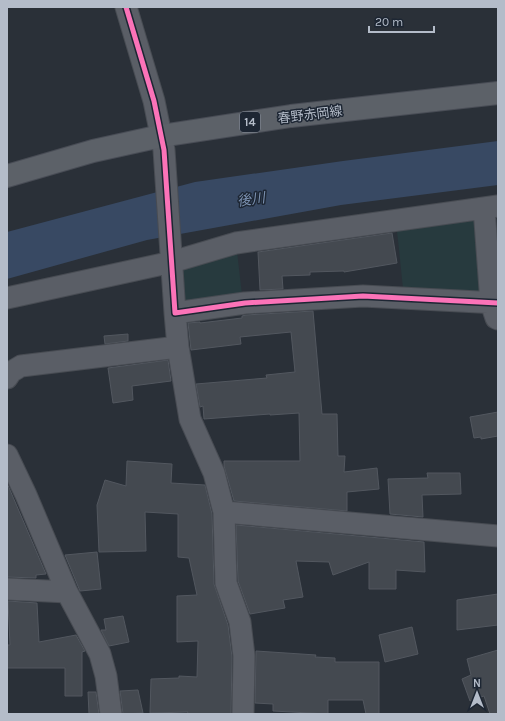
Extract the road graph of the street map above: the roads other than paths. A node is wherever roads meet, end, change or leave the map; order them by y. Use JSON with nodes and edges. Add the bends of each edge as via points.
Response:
{"nodes":[{"id":1,"x":126,"y":7,"type":"edge"},
{"id":2,"x":498,"y":93,"type":"edge"},
{"id":3,"x":161,"y":136,"type":"junction"},
{"id":4,"x":7,"y":176,"type":"edge"},
{"id":5,"x":491,"y":207,"type":"edge"},
{"id":6,"x":172,"y":262,"type":"junction"},
{"id":7,"x":7,"y":298,"type":"edge"},
{"id":8,"x":496,"y":309,"type":"edge"},
{"id":9,"x":175,"y":313,"type":"junction"},
{"id":10,"x":178,"y":347,"type":"junction"},
{"id":11,"x":7,"y":378,"type":"edge"},
{"id":12,"x":7,"y":455,"type":"edge"},
{"id":13,"x":224,"y":512,"type":"junction"},
{"id":14,"x":498,"y":536,"type":"edge"},
{"id":15,"x":7,"y":589,"type":"edge"},
{"id":16,"x":67,"y":592,"type":"junction"},
{"id":17,"x":111,"y":714,"type":"edge"},
{"id":18,"x":243,"y":714,"type":"edge"}],
"edges":[{"from":1,"to":3,"type":"street","via":[[154,101]]},
{"from":2,"to":3,"type":"main road","name":"春野赤岡線","number":"14","via":[[291,116]]},
{"from":3,"to":4,"type":"main road","name":"春野赤岡線","number":"14","via":[[93,151]]},
{"from":3,"to":6,"type":"street"},
{"from":5,"to":6,"type":"street","via":[[236,243]]},
{"from":5,"to":8,"type":"street"},
{"from":6,"to":7,"type":"street"},
{"from":6,"to":9,"type":"street"},
{"from":8,"to":9,"type":"street","via":[[363,296],[245,303]]},
{"from":9,"to":10,"type":"street"},
{"from":10,"to":11,"type":"street","via":[[21,366]]},
{"from":10,"to":13,"type":"street","via":[[190,419],[214,473]]},
{"from":12,"to":16,"type":"street"},
{"from":13,"to":14,"type":"street"},
{"from":13,"to":18,"type":"street","via":[[226,583],[240,622],[244,656]]},
{"from":15,"to":16,"type":"street"},
{"from":16,"to":17,"type":"street","via":[[100,654]]}]}
